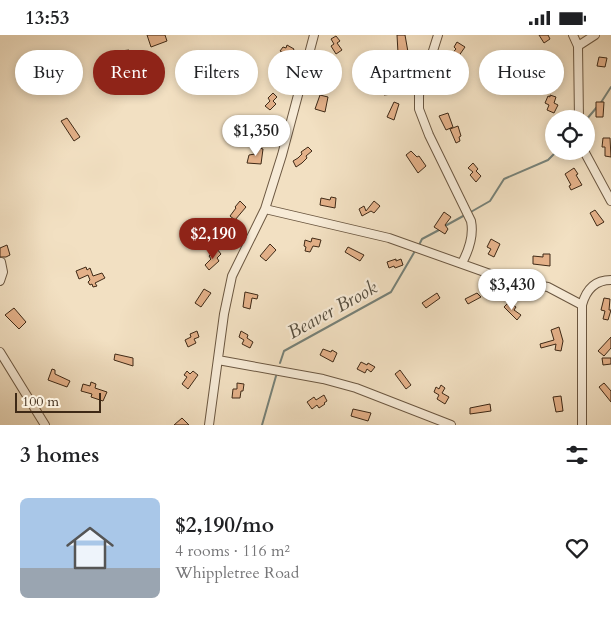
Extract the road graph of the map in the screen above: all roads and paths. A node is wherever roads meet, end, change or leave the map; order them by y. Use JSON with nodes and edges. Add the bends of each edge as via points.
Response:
{"nodes":[{"id":1,"x":314,"y":35,"type":"edge"},
{"id":2,"x":438,"y":35,"type":"edge"},
{"id":3,"x":574,"y":35,"type":"edge"},
{"id":4,"x":595,"y":35,"type":"edge"},
{"id":5,"x":578,"y":46,"type":"junction"},
{"id":6,"x":579,"y":110,"type":"edge"},
{"id":7,"x":589,"y":160,"type":"edge"},
{"id":8,"x":611,"y":201,"type":"edge"},
{"id":9,"x":265,"y":209,"type":"junction"},
{"id":10,"x":0,"y":262,"type":"edge"},
{"id":11,"x":462,"y":263,"type":"junction"},
{"id":12,"x":611,"y":280,"type":"edge"},
{"id":13,"x":0,"y":281,"type":"edge"},
{"id":14,"x":582,"y":305,"type":"junction"},
{"id":15,"x":0,"y":352,"type":"edge"},
{"id":16,"x":218,"y":360,"type":"junction"},
{"id":17,"x":45,"y":425,"type":"edge"},
{"id":18,"x":49,"y":425,"type":"edge"},
{"id":19,"x":209,"y":425,"type":"edge"},
{"id":20,"x":451,"y":425,"type":"edge"},
{"id":21,"x":582,"y":425,"type":"edge"}],
"edges":[{"from":1,"to":9,"type":"street"},
{"from":2,"to":11,"type":"street","via":[[419,95],[419,109],[471,221],[471,243]]},
{"from":3,"to":5,"type":"street"},
{"from":4,"to":5,"type":"street"},
{"from":5,"to":6,"type":"street"},
{"from":7,"to":8,"type":"street"},
{"from":9,"to":11,"type":"street","via":[[389,238]]},
{"from":9,"to":16,"type":"street","via":[[232,276]]},
{"from":10,"to":13,"type":"street","via":[[3,272]]},
{"from":11,"to":14,"type":"street","via":[[507,280],[548,287]]},
{"from":12,"to":14,"type":"street","via":[[592,286]]},
{"from":14,"to":21,"type":"street"},
{"from":15,"to":17,"type":"street"},
{"from":16,"to":19,"type":"street"},
{"from":16,"to":20,"type":"street","via":[[356,388]]},
{"from":17,"to":18,"type":"street"}]}
